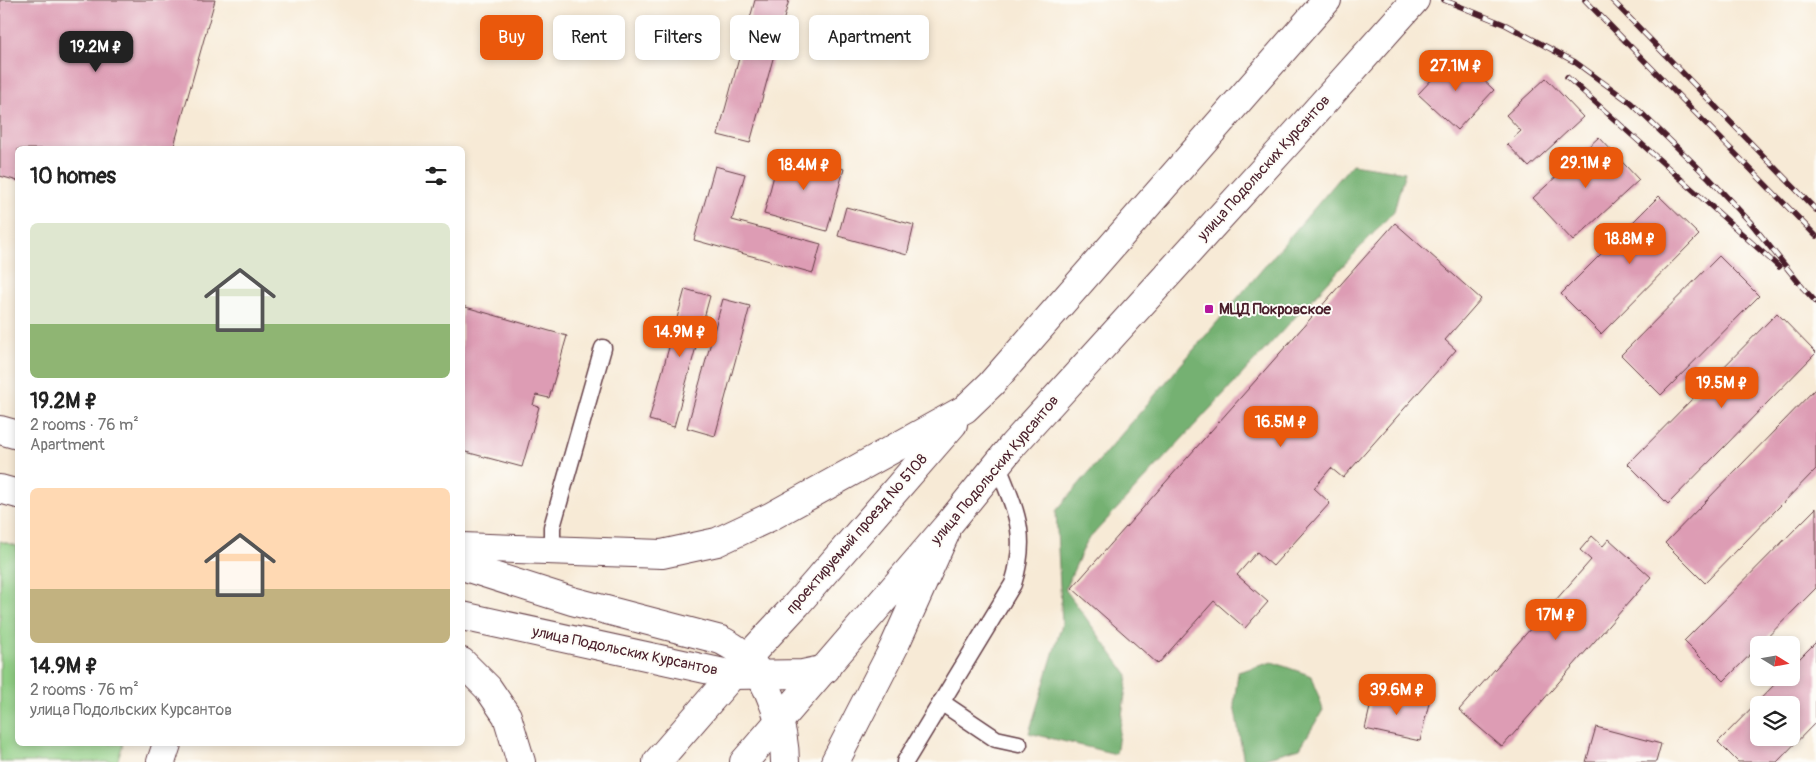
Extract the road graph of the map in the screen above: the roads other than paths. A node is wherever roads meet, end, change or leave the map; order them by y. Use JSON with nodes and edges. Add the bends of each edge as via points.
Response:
{"nodes":[{"id":1,"x":1326,"y":0,"type":"edge"},
{"id":2,"x":1415,"y":0,"type":"edge"},
{"id":3,"x":604,"y":348,"type":"dead end"},
{"id":4,"x":965,"y":409,"type":"junction"},
{"id":5,"x":0,"y":430,"type":"edge"},
{"id":6,"x":15,"y":434,"type":"edge"},
{"id":7,"x":997,"y":464,"type":"junction"},
{"id":8,"x":0,"y":489,"type":"edge"},
{"id":9,"x":15,"y":493,"type":"edge"},
{"id":10,"x":948,"y":526,"type":"junction"},
{"id":11,"x":465,"y":547,"type":"edge"},
{"id":12,"x":552,"y":550,"type":"junction"},
{"id":13,"x":465,"y":567,"type":"edge"},
{"id":14,"x":465,"y":617,"type":"edge"},
{"id":15,"x":465,"y":665,"type":"edge"},
{"id":16,"x":747,"y":669,"type":"junction"},
{"id":17,"x":826,"y":669,"type":"junction"},
{"id":18,"x":940,"y":702,"type":"junction"},
{"id":19,"x":779,"y":722,"type":"junction"},
{"id":20,"x":1019,"y":744,"type":"dead end"},
{"id":21,"x":166,"y":746,"type":"edge"},
{"id":22,"x":161,"y":762,"type":"edge"},
{"id":23,"x":521,"y":762,"type":"edge"},
{"id":24,"x":657,"y":762,"type":"edge"},
{"id":25,"x":744,"y":762,"type":"edge"},
{"id":26,"x":785,"y":762,"type":"edge"},
{"id":27,"x":835,"y":762,"type":"edge"},
{"id":28,"x":905,"y":762,"type":"edge"}],
"edges":[{"from":1,"to":4,"type":"main road","via":[[991,384]]},
{"from":2,"to":7,"type":"main road","name":"улица Подольских Курсантов"},
{"from":3,"to":12,"type":"lane","via":[[552,527]]},
{"from":4,"to":12,"type":"main road","via":[[770,517],[717,542],[662,554]]},
{"from":4,"to":16,"type":"main road","name":"проектируемый проезд № 5108","via":[[797,604]]},
{"from":5,"to":6,"type":"main road"},
{"from":7,"to":10,"type":"main road","name":"улица Подольских Курсантов"},
{"from":7,"to":18,"type":"lane","via":[[1018,521],[1019,563],[1013,584]]},
{"from":8,"to":9,"type":"main road"},
{"from":10,"to":17,"type":"main road","name":"улица Подольских Курсантов"},
{"from":10,"to":27,"type":"main road","via":[[894,647]]},
{"from":11,"to":12,"type":"main road"},
{"from":13,"to":16,"type":"main road","via":[[572,601],[722,640]]},
{"from":14,"to":16,"type":"main road","name":"улица Подольских Курсантов"},
{"from":15,"to":23,"type":"main road","via":[[488,688],[506,716]]},
{"from":16,"to":17,"type":"main road","name":"улица Подольских Курсантов","via":[[803,674]]},
{"from":16,"to":19,"type":"main road","via":[[770,695]]},
{"from":16,"to":24,"type":"main road","name":"проектируемый проезд № 5108"},
{"from":17,"to":19,"type":"main road"},
{"from":18,"to":20,"type":"lane","via":[[996,739]]},
{"from":18,"to":28,"type":"lane"},
{"from":19,"to":25,"type":"main road"},
{"from":19,"to":26,"type":"main road"},
{"from":21,"to":22,"type":"main road"}]}
